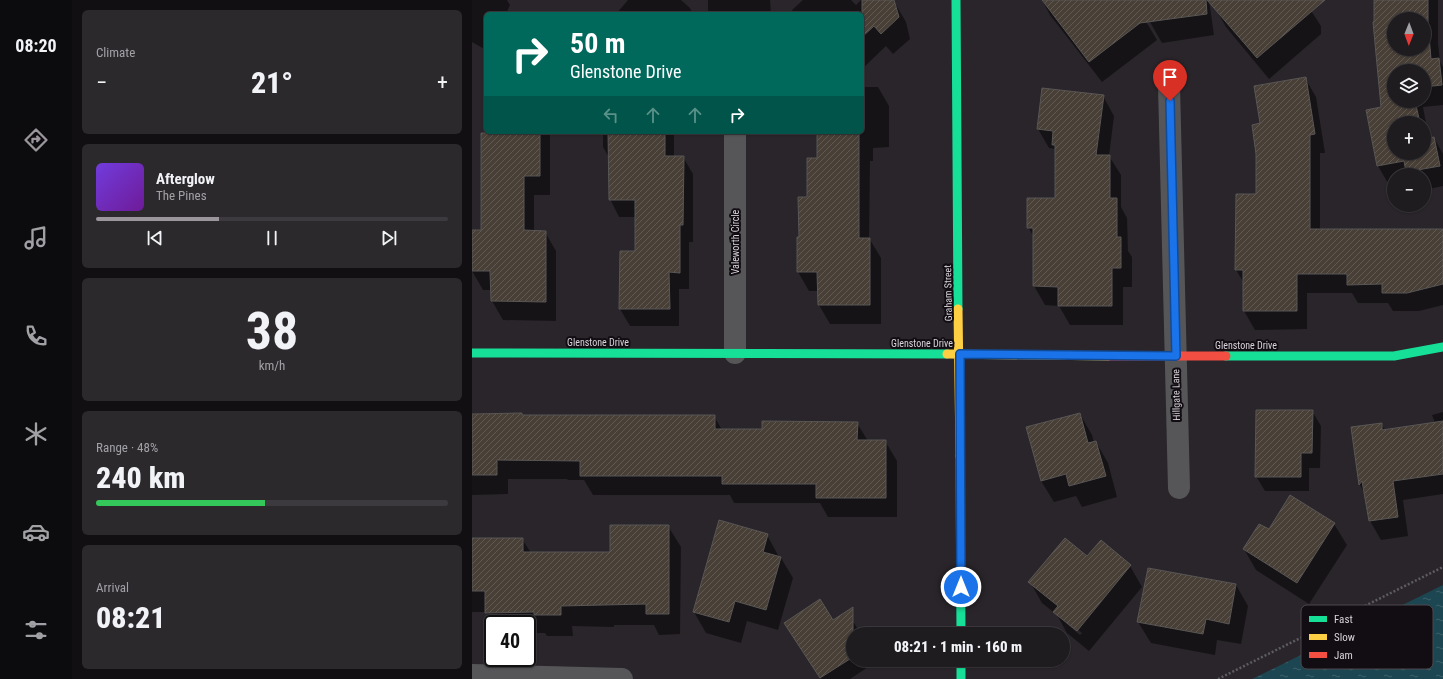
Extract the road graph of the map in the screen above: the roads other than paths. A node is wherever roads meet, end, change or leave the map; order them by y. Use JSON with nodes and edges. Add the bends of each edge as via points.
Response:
{"nodes":[{"id":1,"x":956,"y":0,"type":"edge"},
{"id":2,"x":1170,"y":86,"type":"dead end"},
{"id":3,"x":735,"y":134,"type":"edge"},
{"id":4,"x":1443,"y":347,"type":"edge"},
{"id":5,"x":472,"y":353,"type":"edge"},
{"id":6,"x":735,"y":353,"type":"junction"},
{"id":7,"x":960,"y":354,"type":"junction"},
{"id":8,"x":1176,"y":356,"type":"junction"},
{"id":9,"x":1179,"y":488,"type":"dead end"},
{"id":10,"x":961,"y":627,"type":"edge"},
{"id":11,"x":961,"y":667,"type":"edge"},
{"id":12,"x":472,"y":675,"type":"edge"},
{"id":13,"x":622,"y":679,"type":"edge"},
{"id":14,"x":961,"y":679,"type":"edge"}],
"edges":[{"from":1,"to":7,"type":"street","name":"Graham Street"},
{"from":2,"to":8,"type":"street","name":"Hillgate Lane"},
{"from":3,"to":6,"type":"street","name":"Valeworth Circle"},
{"from":4,"to":8,"type":"street","name":"Glenstone Drive","via":[[1394,356]]},
{"from":5,"to":6,"type":"street","name":"Glenstone Drive"},
{"from":6,"to":7,"type":"street","name":"Glenstone Drive"},
{"from":7,"to":8,"type":"street","name":"Glenstone Drive"},
{"from":7,"to":10,"type":"street","name":"Graham Street"},
{"from":8,"to":9,"type":"street","name":"Hillgate Lane"},
{"from":11,"to":14,"type":"street"},
{"from":12,"to":13,"type":"street"}]}
